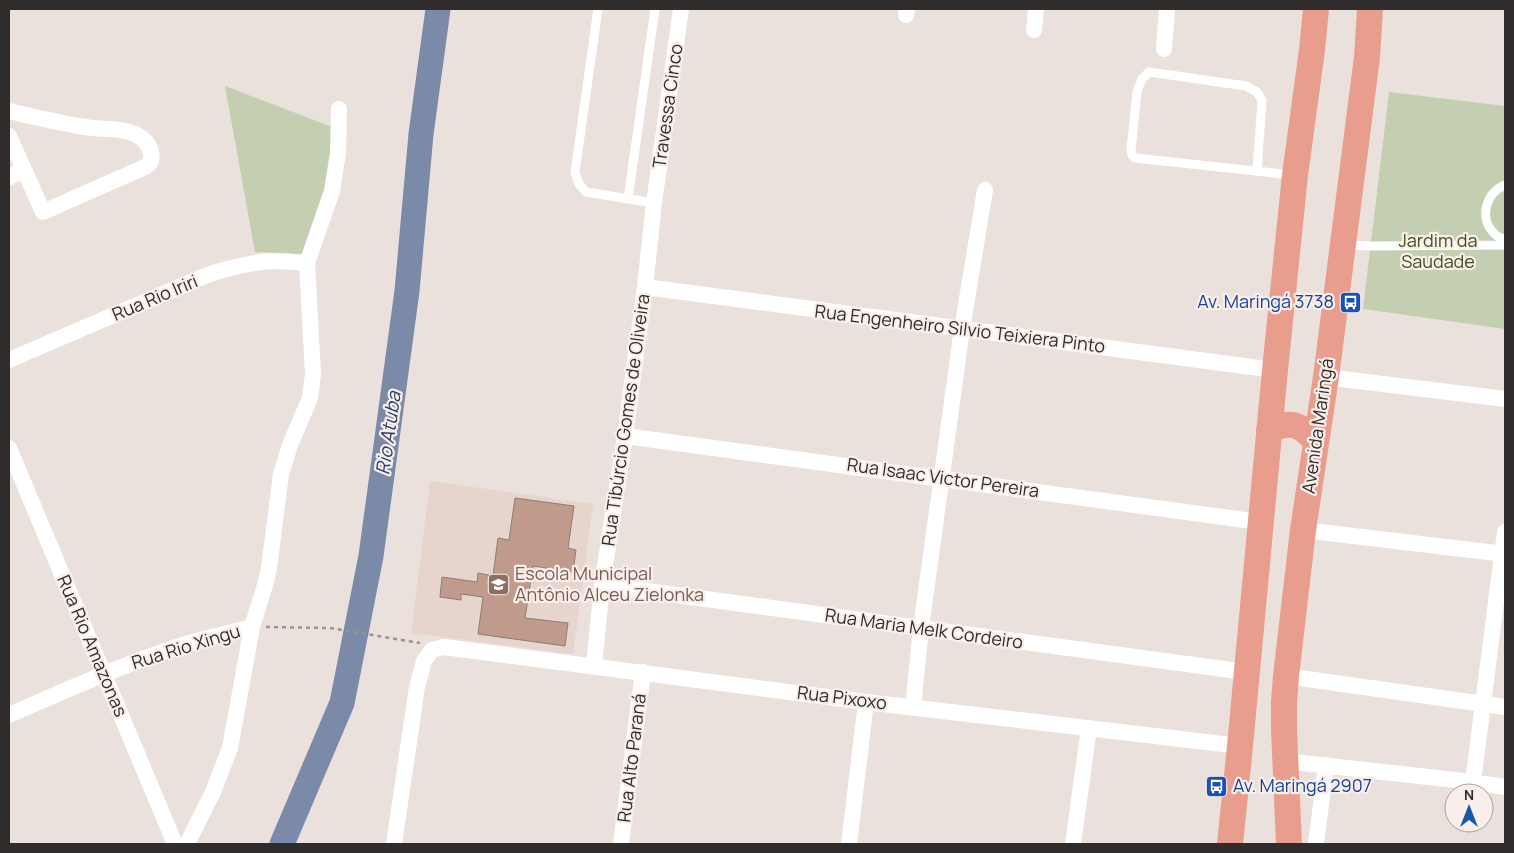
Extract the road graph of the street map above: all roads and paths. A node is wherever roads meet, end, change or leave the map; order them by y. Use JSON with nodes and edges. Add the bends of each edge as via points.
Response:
{"nodes":[{"id":1,"x":598,"y":9,"type":"edge"},
{"id":2,"x":655,"y":9,"type":"edge"},
{"id":3,"x":681,"y":9,"type":"edge"},
{"id":4,"x":1036,"y":9,"type":"edge"},
{"id":5,"x":1167,"y":9,"type":"edge"},
{"id":6,"x":1316,"y":9,"type":"edge"},
{"id":7,"x":1370,"y":9,"type":"edge"},
{"id":8,"x":1034,"y":30,"type":"dead end"},
{"id":9,"x":1164,"y":48,"type":"dead end"},
{"id":10,"x":339,"y":109,"type":"dead end"},
{"id":11,"x":9,"y":111,"type":"edge"},
{"id":12,"x":9,"y":136,"type":"edge"},
{"id":13,"x":1257,"y":171,"type":"junction"},
{"id":14,"x":16,"y":174,"type":"edge"},
{"id":15,"x":1295,"y":175,"type":"junction"},
{"id":16,"x":1505,"y":185,"type":"edge"},
{"id":17,"x":985,"y":190,"type":"dead end"},
{"id":18,"x":628,"y":199,"type":"junction"},
{"id":19,"x":654,"y":203,"type":"junction"},
{"id":20,"x":1505,"y":240,"type":"edge"},
{"id":21,"x":1343,"y":245,"type":"junction"},
{"id":22,"x":1505,"y":245,"type":"edge"},
{"id":23,"x":307,"y":263,"type":"junction"},
{"id":24,"x":645,"y":287,"type":"junction"},
{"id":25,"x":962,"y":329,"type":"junction"},
{"id":26,"x":9,"y":360,"type":"edge"},
{"id":27,"x":1275,"y":370,"type":"junction"},
{"id":28,"x":1326,"y":377,"type":"junction"},
{"id":29,"x":1505,"y":400,"type":"edge"},
{"id":30,"x":1269,"y":430,"type":"junction"},
{"id":31,"x":625,"y":436,"type":"junction"},
{"id":32,"x":1316,"y":442,"type":"junction"},
{"id":33,"x":9,"y":448,"type":"edge"},
{"id":34,"x":943,"y":478,"type":"junction"},
{"id":35,"x":1260,"y":522,"type":"junction"},
{"id":36,"x":1303,"y":530,"type":"junction"},
{"id":37,"x":1505,"y":532,"type":"edge"},
{"id":38,"x":1504,"y":554,"type":"edge"},
{"id":39,"x":602,"y":586,"type":"junction"},
{"id":40,"x":1252,"y":611,"type":"junction"},
{"id":41,"x":1292,"y":616,"type":"junction"},
{"id":42,"x":252,"y":627,"type":"junction"},
{"id":43,"x":921,"y":628,"type":"junction"},
{"id":44,"x":405,"y":640,"type":"dead end"},
{"id":45,"x":594,"y":666,"type":"junction"},
{"id":46,"x":643,"y":672,"type":"junction"},
{"id":47,"x":1246,"y":672,"type":"junction"},
{"id":48,"x":104,"y":674,"type":"junction"},
{"id":49,"x":1286,"y":676,"type":"junction"},
{"id":50,"x":866,"y":702,"type":"junction"},
{"id":51,"x":1482,"y":704,"type":"junction"},
{"id":52,"x":1505,"y":706,"type":"edge"},
{"id":53,"x":913,"y":707,"type":"junction"},
{"id":54,"x":9,"y":716,"type":"edge"},
{"id":55,"x":1089,"y":728,"type":"junction"},
{"id":56,"x":1240,"y":746,"type":"junction"},
{"id":57,"x":1286,"y":761,"type":"junction"},
{"id":58,"x":1326,"y":765,"type":"junction"},
{"id":59,"x":1473,"y":782,"type":"junction"},
{"id":60,"x":1505,"y":787,"type":"edge"},
{"id":61,"x":175,"y":844,"type":"edge"},
{"id":62,"x":187,"y":844,"type":"edge"},
{"id":63,"x":394,"y":844,"type":"edge"},
{"id":64,"x":621,"y":844,"type":"edge"},
{"id":65,"x":849,"y":844,"type":"edge"},
{"id":66,"x":1073,"y":844,"type":"edge"},
{"id":67,"x":1230,"y":844,"type":"edge"},
{"id":68,"x":1290,"y":844,"type":"edge"},
{"id":69,"x":1316,"y":844,"type":"edge"}],
"edges":[{"from":1,"to":18,"type":"lane","via":[[575,172],[578,184],[586,192]]},
{"from":2,"to":18,"type":"lane"},
{"from":3,"to":19,"type":"street","name":"Travessa Cinco"},
{"from":4,"to":8,"type":"street"},
{"from":5,"to":9,"type":"street"},
{"from":6,"to":15,"type":"main road"},
{"from":7,"to":21,"type":"main road","name":"Avenida Maringá"},
{"from":10,"to":23,"type":"street","via":[[338,153],[332,191]]},
{"from":11,"to":14,"type":"street","via":[[88,128],[123,130],[147,143],[152,154],[151,162],[145,168],[43,212]]},
{"from":12,"to":14,"type":"street"},
{"from":13,"to":13,"type":"lane","via":[[1262,101],[1257,92],[1246,86],[1149,72],[1142,79],[1137,92],[1131,150],[1135,158]]},
{"from":13,"to":15,"type":"lane"},
{"from":15,"to":27,"type":"main road"},
{"from":16,"to":20,"type":"lane","via":[[1491,194],[1485,218],[1495,235]]},
{"from":17,"to":25,"type":"street"},
{"from":18,"to":19,"type":"lane"},
{"from":19,"to":24,"type":"street","name":"Rua Tibúrcio Gomes de Oliveira"},
{"from":21,"to":22,"type":"lane"},
{"from":21,"to":28,"type":"main road","name":"Avenida Maringá"},
{"from":23,"to":26,"type":"street","name":"Rua Rio Iriri","via":[[272,261],[246,264],[207,275]]},
{"from":23,"to":42,"type":"street","via":[[312,386],[281,474],[266,586]]},
{"from":24,"to":25,"type":"street","name":"Rua Engenheiro Silvio Teixiera Pinto"},
{"from":24,"to":31,"type":"street","name":"Rua Tibúrcio Gomes de Oliveira"},
{"from":25,"to":27,"type":"street","name":"Rua Engenheiro Silvio Teixiera Pinto"},
{"from":25,"to":34,"type":"street"},
{"from":27,"to":30,"type":"main road"},
{"from":28,"to":29,"type":"street"},
{"from":28,"to":32,"type":"main road","name":"Avenida Maringá"},
{"from":30,"to":32,"type":"main road","via":[[1287,424],[1300,426]]},
{"from":30,"to":35,"type":"main road"},
{"from":31,"to":34,"type":"street","name":"Rua Isaac Victor Pereira"},
{"from":31,"to":39,"type":"street","name":"Rua Tibúrcio Gomes de Oliveira"},
{"from":32,"to":36,"type":"main road","name":"Avenida Maringá"},
{"from":33,"to":48,"type":"street","name":"Rua Rio Amazonas"},
{"from":34,"to":35,"type":"street","name":"Rua Isaac Victor Pereira"},
{"from":34,"to":43,"type":"street"},
{"from":35,"to":40,"type":"main road"},
{"from":36,"to":38,"type":"street"},
{"from":36,"to":41,"type":"main road","name":"Avenida Maringá"},
{"from":37,"to":38,"type":"street"},
{"from":38,"to":51,"type":"street"},
{"from":39,"to":43,"type":"street","name":"Rua Maria Melk Cordeiro"},
{"from":39,"to":45,"type":"street","name":"Rua Tibúrcio Gomes de Oliveira"},
{"from":40,"to":41,"type":"main road","via":[[1265,626],[1281,627]]},
{"from":40,"to":47,"type":"main road"},
{"from":41,"to":49,"type":"main road","name":"Avenida Maringá"},
{"from":42,"to":44,"type":"path","via":[[330,628]]},
{"from":42,"to":48,"type":"street","name":"Rua Rio Xingu","via":[[187,644]]},
{"from":42,"to":62,"type":"street","via":[[230,748]]},
{"from":43,"to":47,"type":"street","name":"Rua Maria Melk Cordeiro"},
{"from":43,"to":53,"type":"street"},
{"from":45,"to":46,"type":"street","name":"Rua Pixoxo"},
{"from":45,"to":63,"type":"street","name":"Rua Pixoxo","via":[[444,646],[432,650],[424,661],[417,687]]},
{"from":46,"to":50,"type":"street","name":"Rua Pixoxo"},
{"from":46,"to":64,"type":"street","name":"Rua Alto Paraná"},
{"from":47,"to":56,"type":"main road"},
{"from":48,"to":54,"type":"street","name":"Rua Rio Xingu"},
{"from":48,"to":61,"type":"street","name":"Rua Rio Amazonas"},
{"from":49,"to":51,"type":"street"},
{"from":49,"to":57,"type":"main road","name":"Avenida Maringá"},
{"from":50,"to":53,"type":"street","name":"Rua Pixoxo"},
{"from":50,"to":65,"type":"street"},
{"from":51,"to":52,"type":"street"},
{"from":51,"to":59,"type":"street"},
{"from":53,"to":55,"type":"street","name":"Rua Pixoxo"},
{"from":55,"to":56,"type":"street","name":"Rua Pixoxo"},
{"from":55,"to":66,"type":"street"},
{"from":56,"to":67,"type":"main road"},
{"from":57,"to":58,"type":"street"},
{"from":57,"to":68,"type":"main road","name":"Avenida Maringá"},
{"from":58,"to":59,"type":"street"},
{"from":58,"to":69,"type":"street"},
{"from":59,"to":60,"type":"street"}]}
